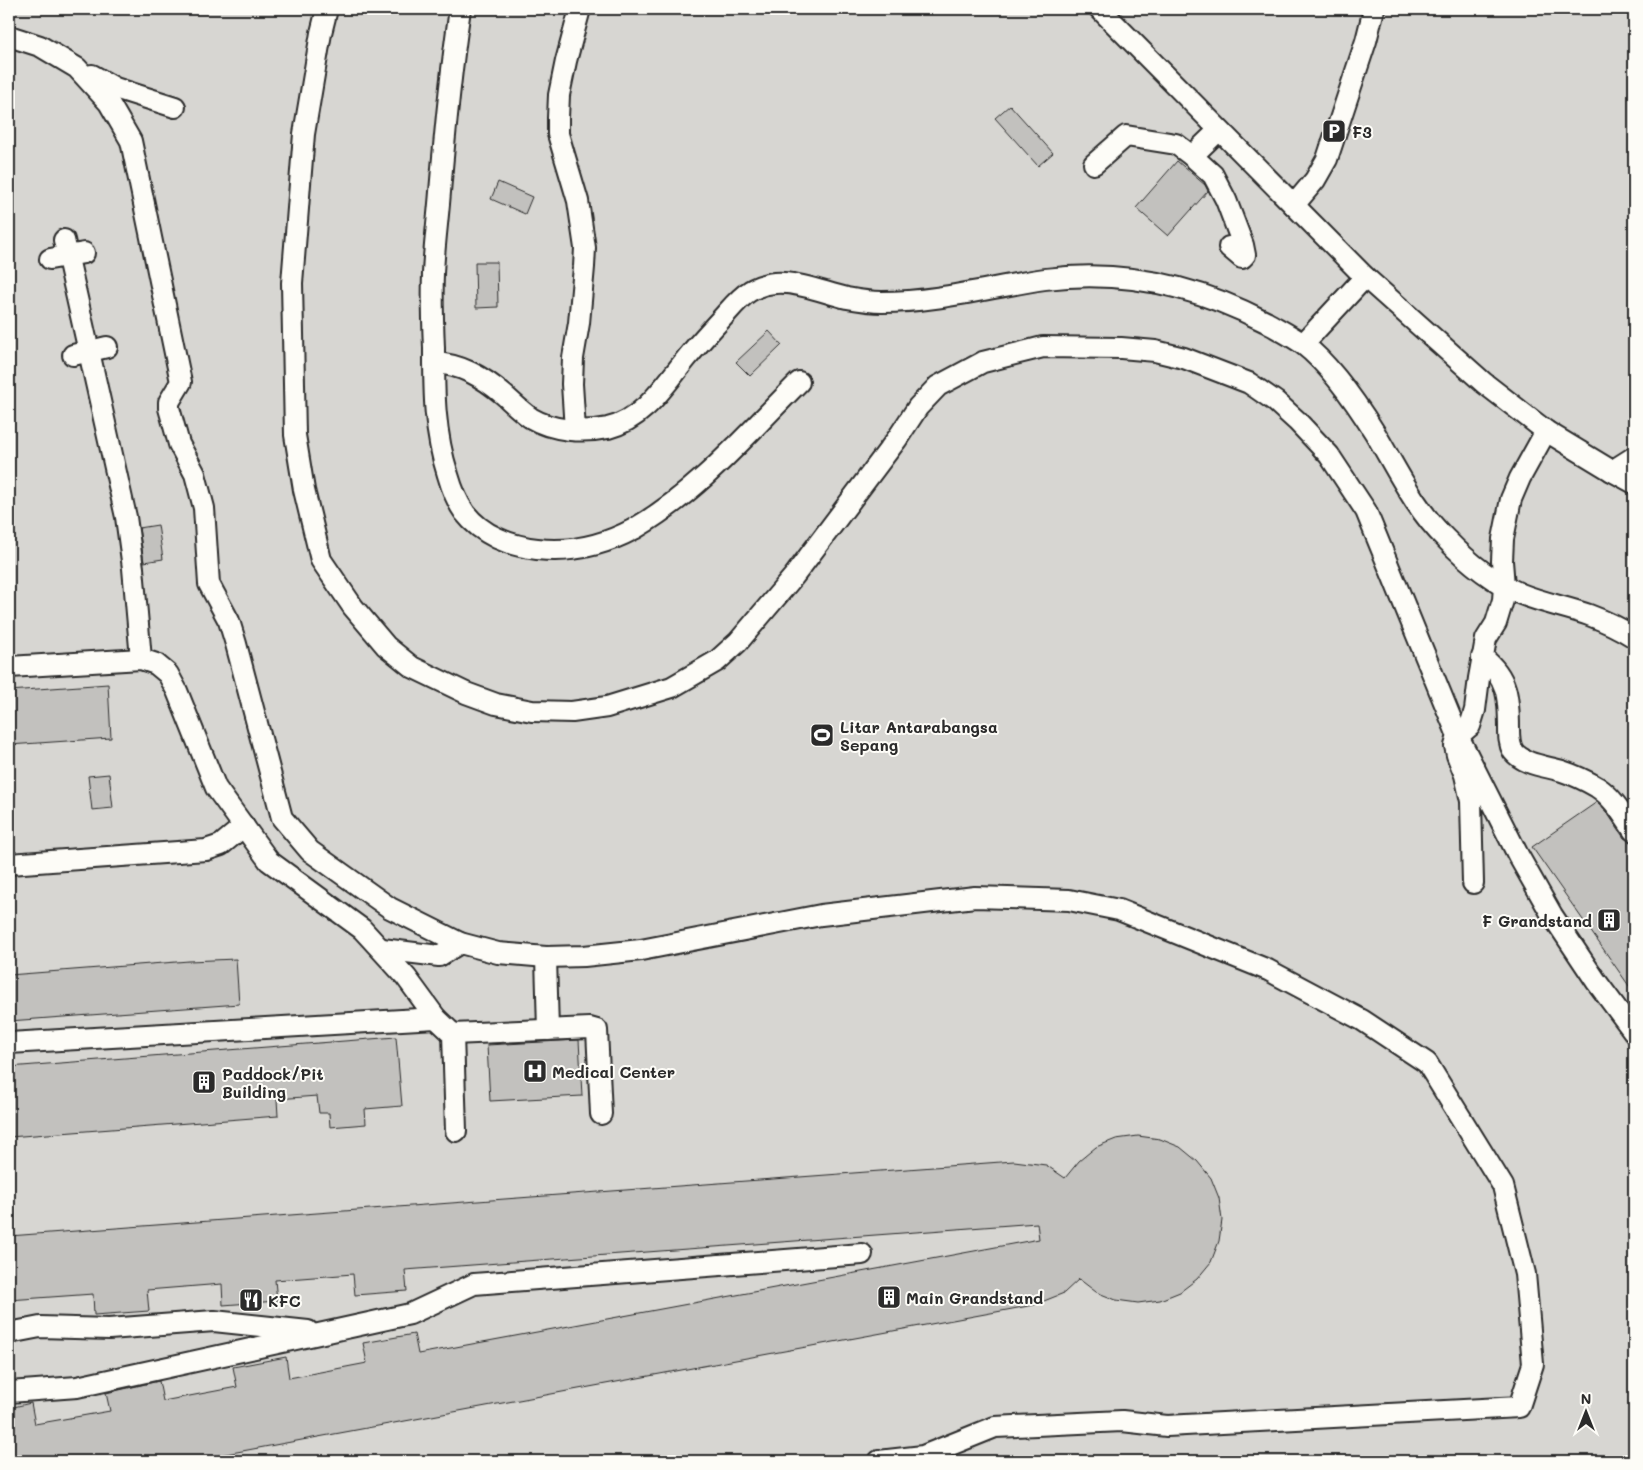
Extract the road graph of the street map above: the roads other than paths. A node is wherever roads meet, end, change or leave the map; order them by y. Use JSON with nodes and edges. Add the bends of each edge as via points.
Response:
{"nodes":[{"id":1,"x":327,"y":9,"type":"edge"},
{"id":2,"x":460,"y":9,"type":"edge"},
{"id":3,"x":580,"y":9,"type":"edge"},
{"id":4,"x":1100,"y":9,"type":"edge"},
{"id":5,"x":1374,"y":9,"type":"edge"},
{"id":6,"x":9,"y":36,"type":"edge"},
{"id":7,"x":77,"y":68,"type":"junction"},
{"id":8,"x":176,"y":107,"type":"dead end"},
{"id":9,"x":1219,"y":130,"type":"junction"},
{"id":10,"x":1192,"y":156,"type":"junction"},
{"id":11,"x":1094,"y":164,"type":"dead end"},
{"id":12,"x":1294,"y":205,"type":"junction"},
{"id":13,"x":1229,"y":247,"type":"dead end"},
{"id":14,"x":66,"y":252,"type":"dead end"},
{"id":15,"x":1365,"y":277,"type":"junction"},
{"id":16,"x":1303,"y":344,"type":"junction"},
{"id":17,"x":434,"y":363,"type":"junction"},
{"id":18,"x":798,"y":382,"type":"dead end"},
{"id":19,"x":575,"y":430,"type":"junction"},
{"id":20,"x":1546,"y":431,"type":"junction"},
{"id":21,"x":1634,"y":457,"type":"edge"},
{"id":22,"x":1612,"y":472,"type":"junction"},
{"id":23,"x":1634,"y":483,"type":"edge"},
{"id":24,"x":1504,"y":586,"type":"junction"},
{"id":25,"x":1634,"y":637,"type":"edge"},
{"id":26,"x":1482,"y":656,"type":"junction"},
{"id":27,"x":141,"y":659,"type":"junction"},
{"id":28,"x":9,"y":667,"type":"edge"},
{"id":29,"x":1458,"y":736,"type":"junction"},
{"id":30,"x":244,"y":826,"type":"junction"},
{"id":31,"x":1634,"y":831,"type":"edge"},
{"id":32,"x":9,"y":864,"type":"edge"},
{"id":33,"x":1473,"y":883,"type":"dead end"},
{"id":34,"x":460,"y":943,"type":"junction"},
{"id":35,"x":382,"y":949,"type":"junction"},
{"id":36,"x":546,"y":957,"type":"junction"},
{"id":37,"x":436,"y":1018,"type":"junction"},
{"id":38,"x":548,"y":1030,"type":"junction"},
{"id":39,"x":1634,"y":1032,"type":"edge"},
{"id":40,"x":454,"y":1034,"type":"junction"},
{"id":41,"x":9,"y":1043,"type":"edge"},
{"id":42,"x":601,"y":1114,"type":"dead end"},
{"id":43,"x":456,"y":1131,"type":"dead end"},
{"id":44,"x":862,"y":1254,"type":"dead end"},
{"id":45,"x":9,"y":1332,"type":"edge"},
{"id":46,"x":325,"y":1333,"type":"junction"},
{"id":47,"x":9,"y":1392,"type":"edge"},
{"id":48,"x":879,"y":1461,"type":"edge"}],
"edges":[{"from":1,"to":29,"type":"street","via":[[304,134],[292,283],[295,435],[321,560],[353,607],[386,646],[412,667],[466,693],[532,712],[572,712],[607,707],[672,687],[717,661],[738,642],[794,576],[918,407],[938,386],[983,362],[1043,347],[1121,348],[1184,358],[1249,383],[1275,401],[1329,455],[1366,511]]},
{"from":2,"to":17,"type":"street","via":[[450,77],[433,274]]},
{"from":3,"to":19,"type":"street","via":[[559,95],[558,118],[558,134],[578,201],[585,248],[573,358]]},
{"from":4,"to":9,"type":"street"},
{"from":5,"to":12,"type":"street","via":[[1327,159]]},
{"from":6,"to":7,"type":"street","via":[[40,46]]},
{"from":7,"to":8,"type":"street","via":[[115,88]]},
{"from":7,"to":34,"type":"street","via":[[109,103],[131,141],[181,382],[169,402],[169,408],[179,444],[195,474],[204,508],[209,584],[229,621],[282,818],[310,851],[390,908]]},
{"from":9,"to":10,"type":"street"},
{"from":9,"to":12,"type":"street"},
{"from":10,"to":11,"type":"street","via":[[1176,144],[1126,136]]},
{"from":10,"to":13,"type":"street","via":[[1213,175],[1245,255],[1242,258]]},
{"from":12,"to":15,"type":"street"},
{"from":14,"to":27,"type":"street","via":[[130,541]]},
{"from":15,"to":16,"type":"street"},
{"from":15,"to":20,"type":"street","via":[[1484,383]]},
{"from":16,"to":19,"type":"street","via":[[1236,306],[1173,286],[1145,281],[1110,277],[1046,279],[946,297],[881,302],[776,283],[763,285],[740,298],[660,392],[632,418],[605,429]]},
{"from":16,"to":24,"type":"street","via":[[1350,396],[1426,517],[1465,557]]},
{"from":17,"to":18,"type":"street","via":[[434,408],[442,458],[453,492],[464,512],[478,527],[497,539],[520,548],[550,551],[598,545],[636,528],[706,476]]},
{"from":17,"to":19,"type":"street","via":[[461,368],[482,378],[533,419]]},
{"from":20,"to":22,"type":"street"},
{"from":20,"to":24,"type":"street","via":[[1512,499],[1502,539]]},
{"from":21,"to":22,"type":"street"},
{"from":22,"to":23,"type":"street"},
{"from":24,"to":25,"type":"street","via":[[1587,614]]},
{"from":24,"to":26,"type":"street","via":[[1496,623],[1486,639]]},
{"from":26,"to":29,"type":"street","via":[[1475,710],[1470,726]]},
{"from":26,"to":31,"type":"street","via":[[1501,677],[1507,693],[1512,750],[1521,759],[1564,772],[1598,788],[1613,799]]},
{"from":27,"to":28,"type":"street"},
{"from":27,"to":30,"type":"street","via":[[156,664],[168,674],[216,788]]},
{"from":29,"to":33,"type":"street","via":[[1455,746],[1471,801]]},
{"from":29,"to":39,"type":"street","via":[[1552,915]]},
{"from":30,"to":32,"type":"street","via":[[221,845],[206,850]]},
{"from":30,"to":35,"type":"street","via":[[269,862],[362,929]]},
{"from":34,"to":35,"type":"street","via":[[439,956]]},
{"from":34,"to":36,"type":"street","via":[[498,953]]},
{"from":35,"to":37,"type":"street"},
{"from":36,"to":38,"type":"street"},
{"from":36,"to":48,"type":"street","via":[[641,950],[820,916],[975,897],[1069,900],[1119,910],[1268,970],[1362,1020],[1427,1063],[1503,1186],[1525,1274],[1533,1364],[1519,1407],[1167,1426],[1122,1421],[995,1427],[923,1456]]},
{"from":37,"to":40,"type":"street"},
{"from":37,"to":41,"type":"street"},
{"from":38,"to":40,"type":"street"},
{"from":38,"to":42,"type":"street","via":[[597,1030]]},
{"from":40,"to":43,"type":"street"},
{"from":44,"to":46,"type":"street","via":[[474,1284],[410,1314]]},
{"from":45,"to":46,"type":"street","via":[[40,1327],[109,1329],[214,1321]]},
{"from":46,"to":47,"type":"street","via":[[77,1387]]}]}
